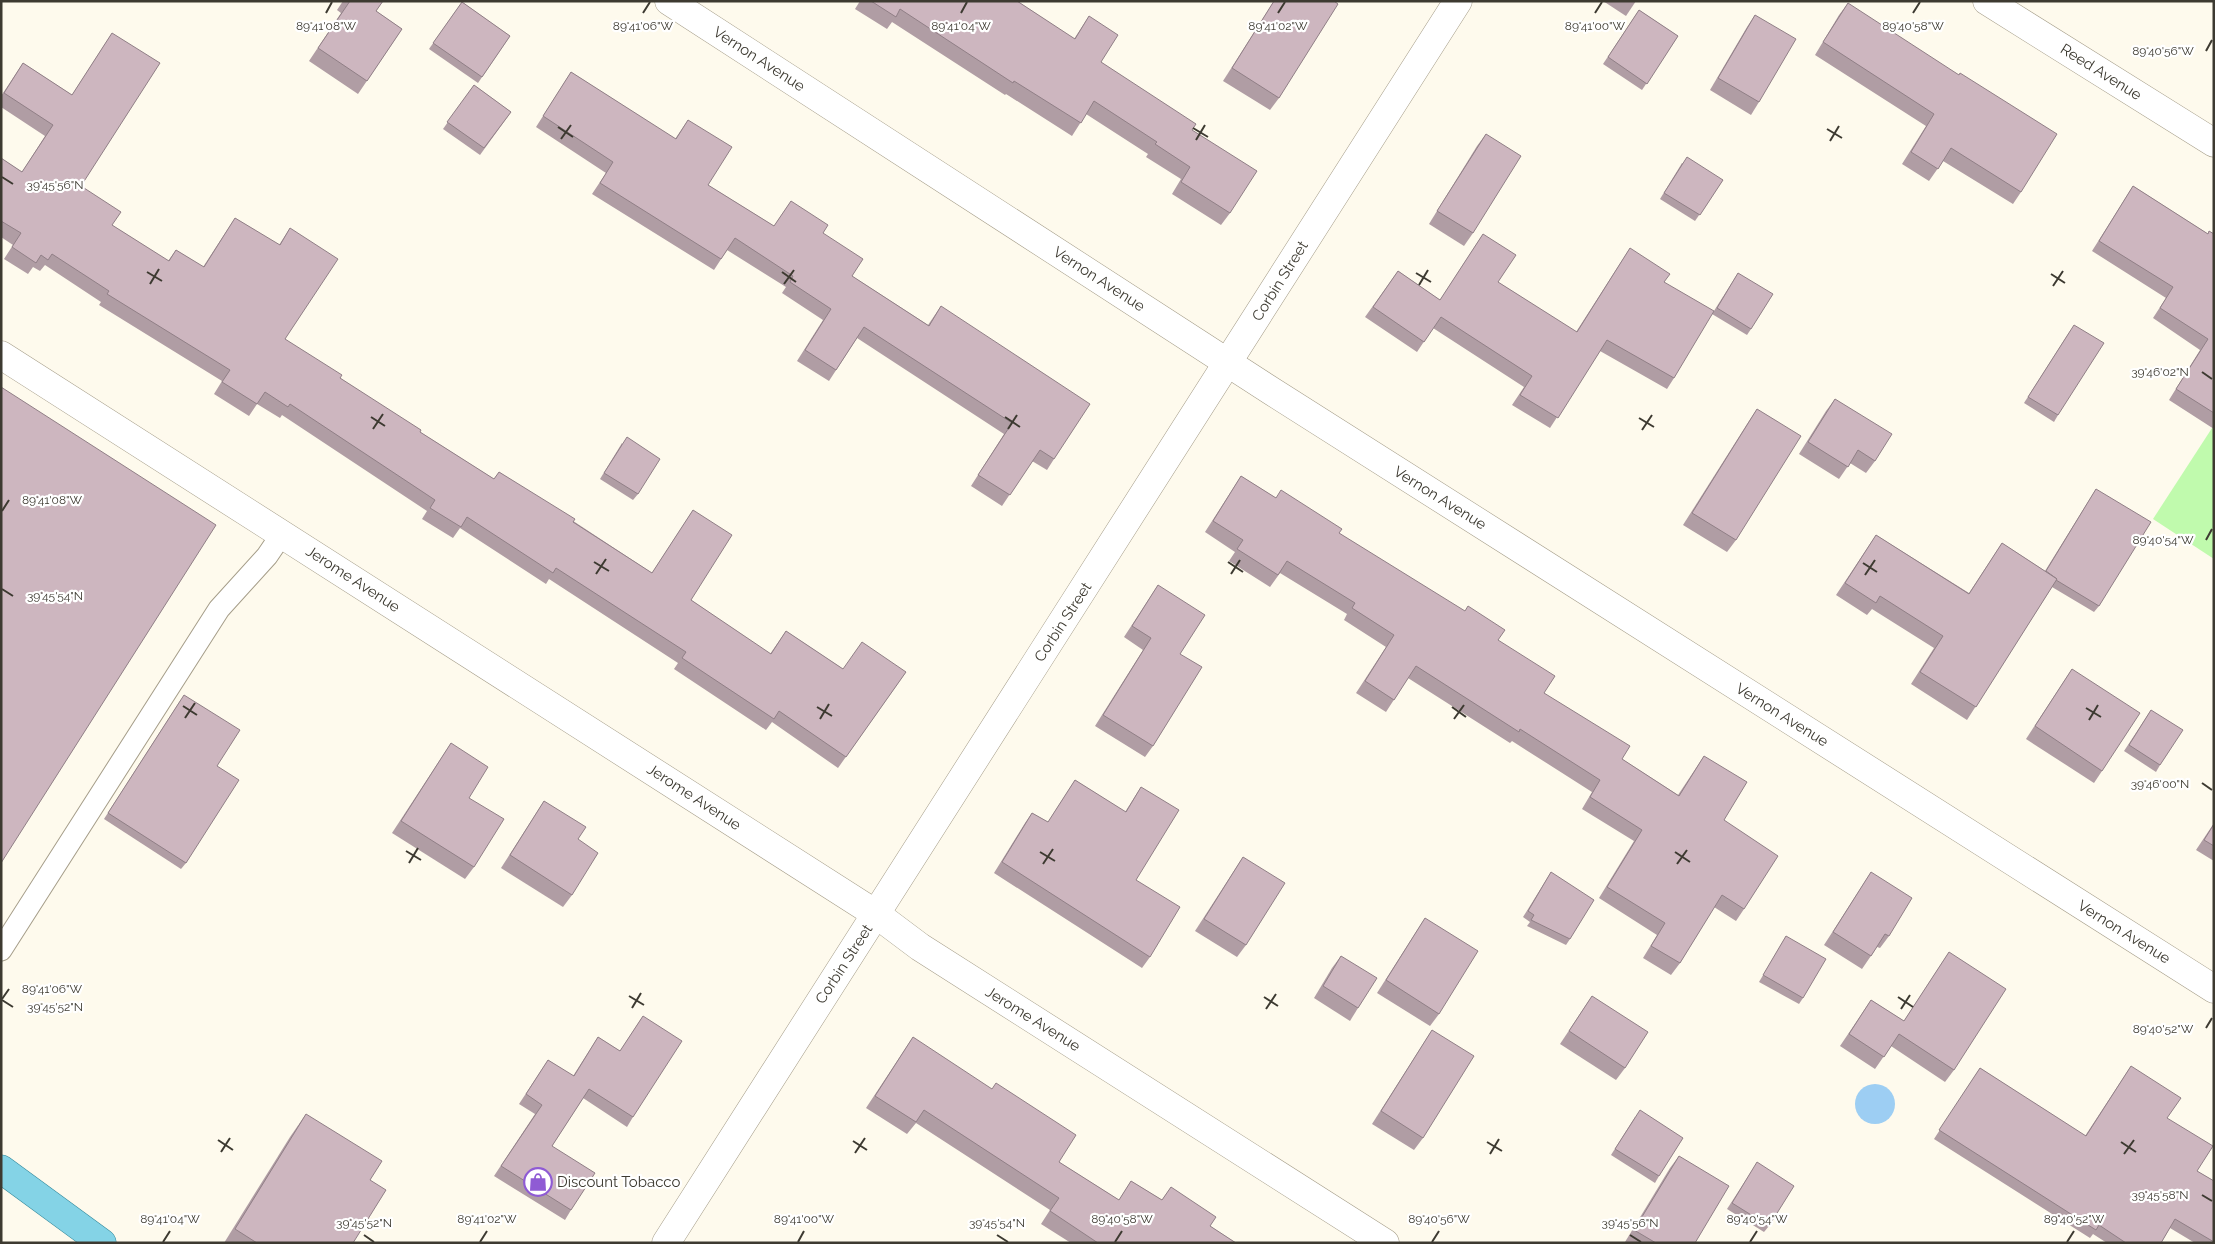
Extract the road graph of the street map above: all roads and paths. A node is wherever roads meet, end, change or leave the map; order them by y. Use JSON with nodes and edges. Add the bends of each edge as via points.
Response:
{"nodes":[{"id":1,"x":669,"y":1,"type":"edge"},
{"id":2,"x":1458,"y":1,"type":"edge"},
{"id":3,"x":1987,"y":1,"type":"edge"},
{"id":4,"x":2214,"y":144,"type":"edge"},
{"id":5,"x":1,"y":355,"type":"edge"},
{"id":6,"x":1229,"y":363,"type":"junction"},
{"id":7,"x":282,"y":534,"type":"junction"},
{"id":8,"x":876,"y":914,"type":"junction"},
{"id":9,"x":1,"y":950,"type":"edge"},
{"id":10,"x":2214,"y":989,"type":"edge"},
{"id":11,"x":1,"y":1169,"type":"edge"},
{"id":12,"x":102,"y":1243,"type":"edge"},
{"id":13,"x":666,"y":1243,"type":"edge"},
{"id":14,"x":1385,"y":1243,"type":"edge"}],
"edges":[{"from":1,"to":6,"type":"street","name":"Vernon Avenue"},
{"from":2,"to":6,"type":"street","name":"Corbin Street"},
{"from":3,"to":4,"type":"street","name":"Reed Avenue"},
{"from":5,"to":7,"type":"street","name":"Jerome Avenue"},
{"from":6,"to":8,"type":"street","name":"Corbin Street"},
{"from":6,"to":10,"type":"street","name":"Vernon Avenue"},
{"from":7,"to":8,"type":"street","name":"Jerome Avenue"},
{"from":7,"to":9,"type":"lane","via":[[267,556],[219,609]]},
{"from":8,"to":13,"type":"street","name":"Corbin Street"},
{"from":8,"to":14,"type":"street","name":"Jerome Avenue","via":[[920,947]]},
{"from":11,"to":12,"type":"main road"}]}
